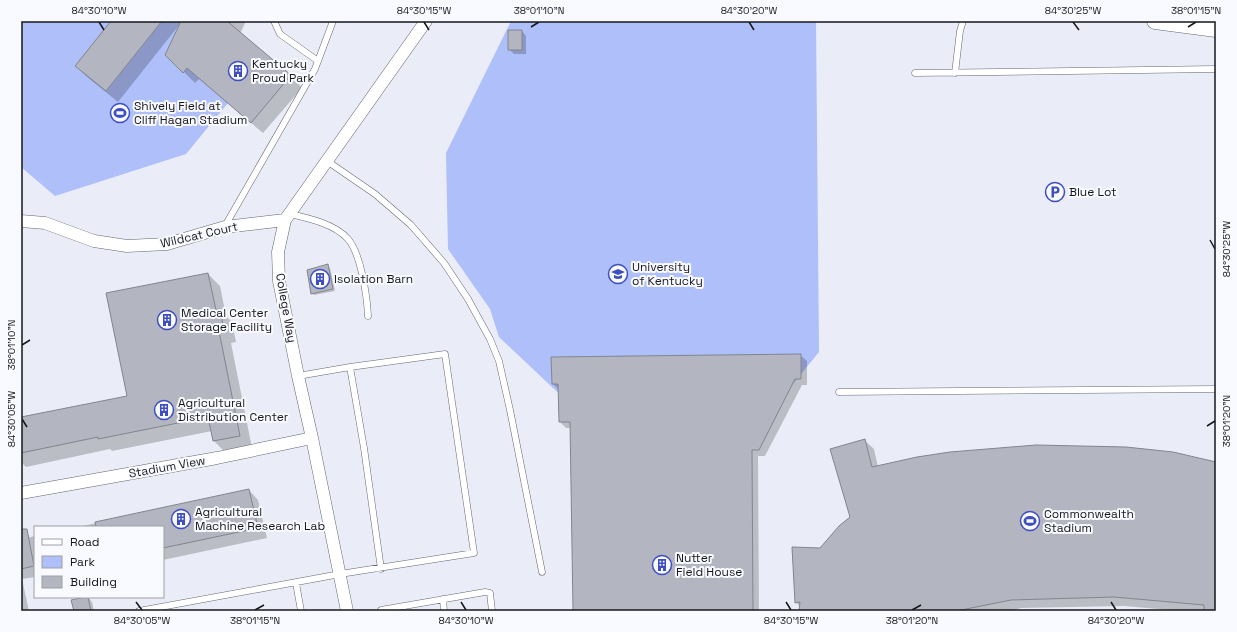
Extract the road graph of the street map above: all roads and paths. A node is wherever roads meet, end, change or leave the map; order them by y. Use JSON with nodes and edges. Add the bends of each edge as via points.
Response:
{"nodes":[{"id":1,"x":274,"y":21,"type":"edge"},
{"id":2,"x":333,"y":21,"type":"edge"},
{"id":3,"x":426,"y":21,"type":"edge"},
{"id":4,"x":963,"y":21,"type":"edge"},
{"id":5,"x":1154,"y":21,"type":"edge"},
{"id":6,"x":1216,"y":29,"type":"edge"},
{"id":7,"x":318,"y":61,"type":"junction"},
{"id":8,"x":1216,"y":69,"type":"edge"},
{"id":9,"x":915,"y":73,"type":"dead end"},
{"id":10,"x":955,"y":73,"type":"junction"},
{"id":11,"x":327,"y":161,"type":"junction"},
{"id":12,"x":287,"y":217,"type":"junction"},
{"id":13,"x":21,"y":221,"type":"edge"},
{"id":14,"x":225,"y":227,"type":"junction"},
{"id":15,"x":368,"y":316,"type":"dead end"},
{"id":16,"x":350,"y":367,"type":"junction"},
{"id":17,"x":298,"y":376,"type":"junction"},
{"id":18,"x":1216,"y":389,"type":"edge"},
{"id":19,"x":839,"y":392,"type":"dead end"},
{"id":20,"x":312,"y":438,"type":"junction"},
{"id":21,"x":21,"y":493,"type":"edge"},
{"id":22,"x":381,"y":569,"type":"junction"},
{"id":23,"x":542,"y":572,"type":"dead end"},
{"id":24,"x":340,"y":574,"type":"junction"},
{"id":25,"x":296,"y":582,"type":"junction"},
{"id":26,"x":443,"y":599,"type":"junction"},
{"id":27,"x":415,"y":604,"type":"junction"},
{"id":28,"x":381,"y":610,"type":"edge"},
{"id":29,"x":139,"y":611,"type":"edge"},
{"id":30,"x":301,"y":611,"type":"edge"},
{"id":31,"x":347,"y":611,"type":"edge"},
{"id":32,"x":416,"y":611,"type":"edge"},
{"id":33,"x":444,"y":611,"type":"edge"},
{"id":34,"x":492,"y":611,"type":"edge"}],
"edges":[{"from":1,"to":7,"type":"lane","via":[[280,34]]},
{"from":2,"to":7,"type":"lane"},
{"from":3,"to":11,"type":"street","name":"College Way"},
{"from":4,"to":10,"type":"lane"},
{"from":5,"to":6,"type":"main road"},
{"from":7,"to":14,"type":"lane","via":[[303,92]]},
{"from":8,"to":10,"type":"lane"},
{"from":9,"to":10,"type":"lane"},
{"from":11,"to":12,"type":"street","name":"College Way"},
{"from":11,"to":23,"type":"lane","via":[[375,194],[411,225],[444,263],[490,339],[499,361]]},
{"from":12,"to":14,"type":"street","name":"Wildcat Court"},
{"from":12,"to":15,"type":"lane","via":[[310,218],[337,230],[348,240],[356,255],[365,284]]},
{"from":12,"to":17,"type":"street","name":"College Way","via":[[278,252],[279,281]]},
{"from":13,"to":14,"type":"street","name":"Wildcat Court","via":[[45,223],[94,241],[127,246],[167,244]]},
{"from":16,"to":17,"type":"lane"},
{"from":16,"to":22,"type":"lane"},
{"from":16,"to":22,"type":"lane","via":[[445,354],[474,553]]},
{"from":17,"to":20,"type":"street","name":"College Way"},
{"from":18,"to":19,"type":"lane"},
{"from":20,"to":21,"type":"street","name":"Stadium View","via":[[217,458]]},
{"from":20,"to":24,"type":"street","name":"College Way"},
{"from":22,"to":24,"type":"lane"},
{"from":24,"to":25,"type":"lane"},
{"from":24,"to":31,"type":"street","name":"College Way"},
{"from":25,"to":29,"type":"lane"},
{"from":25,"to":30,"type":"lane"},
{"from":26,"to":27,"type":"lane"},
{"from":26,"to":33,"type":"lane"},
{"from":26,"to":34,"type":"lane","via":[[490,593]]},
{"from":27,"to":28,"type":"lane"},
{"from":27,"to":32,"type":"lane"}]}
